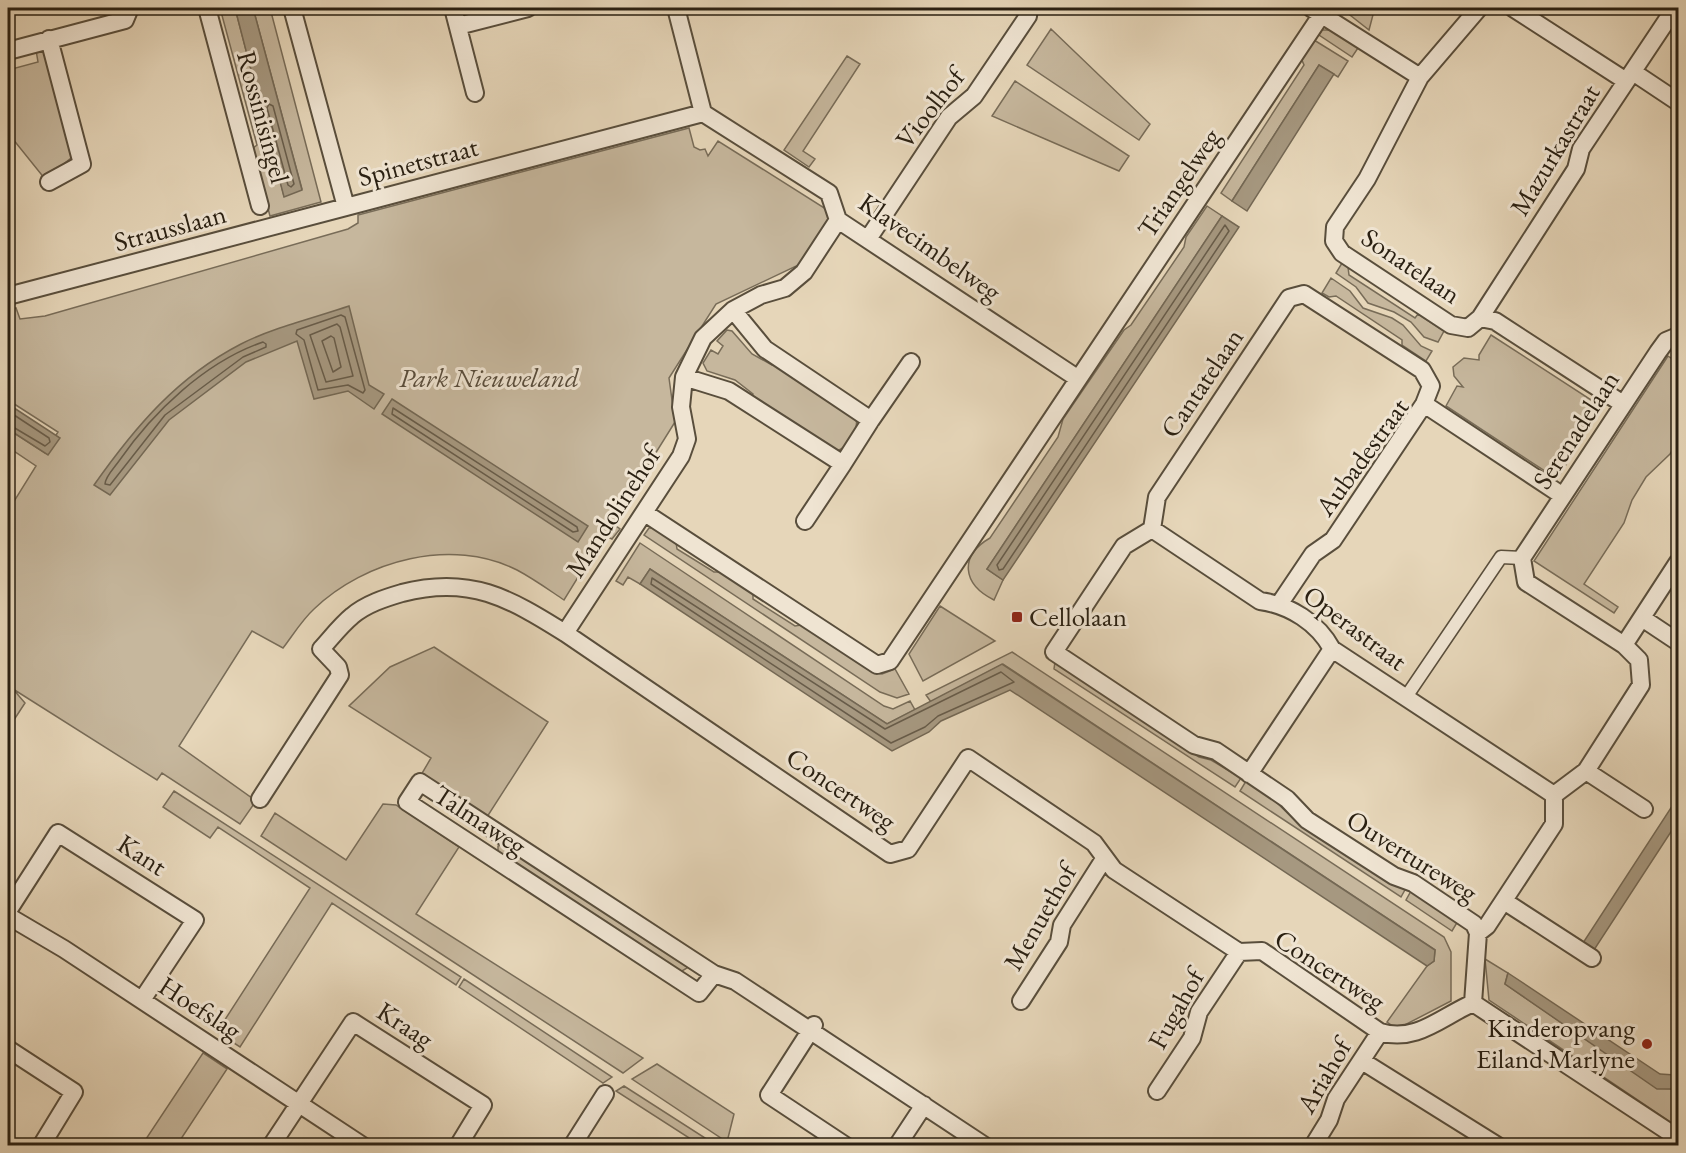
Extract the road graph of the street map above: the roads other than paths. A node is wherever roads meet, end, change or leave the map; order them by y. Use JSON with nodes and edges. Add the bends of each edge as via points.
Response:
{"nodes":[{"id":1,"x":130,"y":8,"type":"edge"},
{"id":2,"x":207,"y":8,"type":"edge"},
{"id":3,"x":292,"y":8,"type":"edge"},
{"id":4,"x":453,"y":8,"type":"edge"},
{"id":5,"x":528,"y":8,"type":"edge"},
{"id":6,"x":676,"y":8,"type":"edge"},
{"id":7,"x":1029,"y":8,"type":"edge"},
{"id":8,"x":1479,"y":8,"type":"edge"},
{"id":9,"x":1514,"y":8,"type":"edge"},
{"id":10,"x":1675,"y":8,"type":"edge"},
{"id":11,"x":1320,"y":10,"type":"edge"},
{"id":12,"x":458,"y":26,"type":"junction"},
{"id":13,"x":49,"y":39,"type":"junction"},
{"id":14,"x":8,"y":51,"type":"edge"},
{"id":15,"x":1629,"y":76,"type":"junction"},
{"id":16,"x":1420,"y":77,"type":"junction"},
{"id":17,"x":475,"y":93,"type":"dead end"},
{"id":18,"x":1678,"y":102,"type":"edge"},
{"id":19,"x":703,"y":113,"type":"junction"},
{"id":20,"x":49,"y":182,"type":"dead end"},
{"id":21,"x":260,"y":206,"type":"dead end"},
{"id":22,"x":346,"y":207,"type":"junction"},
{"id":23,"x":838,"y":220,"type":"junction"},
{"id":24,"x":868,"y":239,"type":"junction"},
{"id":25,"x":8,"y":296,"type":"edge"},
{"id":26,"x":733,"y":310,"type":"junction"},
{"id":27,"x":1480,"y":318,"type":"junction"},
{"id":28,"x":1678,"y":336,"type":"edge"},
{"id":29,"x":911,"y":362,"type":"dead end"},
{"id":30,"x":684,"y":377,"type":"junction"},
{"id":31,"x":1077,"y":378,"type":"junction"},
{"id":32,"x":1424,"y":404,"type":"junction"},
{"id":33,"x":1623,"y":404,"type":"junction"},
{"id":34,"x":872,"y":420,"type":"junction"},
{"id":35,"x":843,"y":464,"type":"junction"},
{"id":36,"x":1563,"y":496,"type":"junction"},
{"id":37,"x":645,"y":513,"type":"junction"},
{"id":38,"x":805,"y":521,"type":"dead end"},
{"id":39,"x":1152,"y":529,"type":"junction"},
{"id":40,"x":1522,"y":558,"type":"junction"},
{"id":41,"x":1678,"y":562,"type":"edge"},
{"id":42,"x":1280,"y":603,"type":"junction"},
{"id":43,"x":1642,"y":618,"type":"junction"},
{"id":44,"x":565,"y":633,"type":"junction"},
{"id":45,"x":1678,"y":642,"type":"edge"},
{"id":46,"x":1624,"y":645,"type":"junction"},
{"id":47,"x":1332,"y":649,"type":"junction"},
{"id":48,"x":1406,"y":697,"type":"junction"},
{"id":49,"x":1586,"y":771,"type":"junction"},
{"id":50,"x":1249,"y":774,"type":"junction"},
{"id":51,"x":1554,"y":795,"type":"junction"},
{"id":52,"x":260,"y":799,"type":"dead end"},
{"id":53,"x":1644,"y":809,"type":"dead end"},
{"id":54,"x":1104,"y":859,"type":"junction"},
{"id":55,"x":1504,"y":901,"type":"junction"},
{"id":56,"x":8,"y":914,"type":"edge"},
{"id":57,"x":1478,"y":933,"type":"junction"},
{"id":58,"x":1239,"y":952,"type":"junction"},
{"id":59,"x":1592,"y":958,"type":"dead end"},
{"id":60,"x":714,"y":974,"type":"junction"},
{"id":61,"x":142,"y":1000,"type":"junction"},
{"id":62,"x":1021,"y":1000,"type":"dead end"},
{"id":63,"x":1473,"y":1003,"type":"junction"},
{"id":64,"x":813,"y":1028,"type":"junction"},
{"id":65,"x":1380,"y":1032,"type":"junction"},
{"id":66,"x":8,"y":1049,"type":"edge"},
{"id":67,"x":1362,"y":1060,"type":"junction"},
{"id":68,"x":1157,"y":1091,"type":"dead end"},
{"id":69,"x":605,"y":1094,"type":"dead end"},
{"id":70,"x":299,"y":1103,"type":"junction"},
{"id":71,"x":924,"y":1105,"type":"junction"},
{"id":72,"x":1678,"y":1137,"type":"edge"},
{"id":73,"x":41,"y":1146,"type":"edge"},
{"id":74,"x":272,"y":1146,"type":"edge"},
{"id":75,"x":363,"y":1146,"type":"edge"},
{"id":76,"x":458,"y":1146,"type":"edge"},
{"id":77,"x":572,"y":1146,"type":"edge"},
{"id":78,"x":846,"y":1146,"type":"edge"},
{"id":79,"x":897,"y":1146,"type":"edge"},
{"id":80,"x":985,"y":1146,"type":"edge"},
{"id":81,"x":1313,"y":1146,"type":"edge"},
{"id":82,"x":1498,"y":1146,"type":"edge"}],
"edges":[{"from":1,"to":13,"type":"street","via":[[125,21]]},
{"from":2,"to":21,"type":"street","name":"Rossinisingel"},
{"from":3,"to":22,"type":"street","name":"Spinetstraat"},
{"from":4,"to":12,"type":"street"},
{"from":5,"to":12,"type":"street"},
{"from":6,"to":19,"type":"street"},
{"from":7,"to":24,"type":"street","name":"Vioolhof","via":[[1028,16],[974,96],[949,117]]},
{"from":8,"to":16,"type":"street","name":"Sonatelaan"},
{"from":9,"to":15,"type":"street"},
{"from":10,"to":15,"type":"street","name":"Mazurkastraat"},
{"from":11,"to":16,"type":"street"},
{"from":11,"to":31,"type":"street","name":"Triangelweg"},
{"from":12,"to":17,"type":"street"},
{"from":13,"to":14,"type":"street"},
{"from":13,"to":20,"type":"street","via":[[82,164]]},
{"from":15,"to":18,"type":"street"},
{"from":15,"to":27,"type":"street","name":"Mazurkastraat","via":[[1581,149],[1576,169]]},
{"from":16,"to":27,"type":"street","name":"Sonatelaan","via":[[1367,179],[1335,227],[1334,241],[1342,253],[1450,325],[1468,328]]},
{"from":19,"to":22,"type":"street","name":"Spinetstraat"},
{"from":19,"to":23,"type":"street","name":"Klavecimbelweg","via":[[829,193]]},
{"from":22,"to":25,"type":"street","name":"Strausslaan"},
{"from":23,"to":24,"type":"street","name":"Klavecimbelweg"},
{"from":23,"to":26,"type":"street","name":"Mandolinehof","via":[[804,272],[785,288]]},
{"from":24,"to":31,"type":"street","name":"Klavecimbelweg"},
{"from":26,"to":30,"type":"street","name":"Mandolinehof","via":[[703,338]]},
{"from":26,"to":34,"type":"street","via":[[765,349]]},
{"from":27,"to":33,"type":"street","name":"Sonatelaan","via":[[1495,321]]},
{"from":28,"to":33,"type":"street","name":"Serenadelaan","via":[[1666,341]]},
{"from":29,"to":34,"type":"street"},
{"from":30,"to":35,"type":"street","via":[[729,391]]},
{"from":30,"to":37,"type":"street","name":"Mandolinehof","via":[[681,407],[687,439],[681,456]]},
{"from":31,"to":37,"type":"street","via":[[890,661],[878,665]]},
{"from":32,"to":36,"type":"street","name":"Aubadestraat"},
{"from":32,"to":39,"type":"street","name":"Cantatelaan","via":[[1431,386],[1422,370],[1312,298],[1297,294],[1289,298],[1157,496]]},
{"from":32,"to":42,"type":"street","name":"Aubadestraat","via":[[1333,540],[1313,554]]},
{"from":33,"to":36,"type":"street","name":"Serenadelaan"},
{"from":34,"to":35,"type":"street"},
{"from":35,"to":38,"type":"street"},
{"from":36,"to":40,"type":"street","name":"Serenadelaan"},
{"from":37,"to":44,"type":"street","name":"Mandolinehof"},
{"from":39,"to":42,"type":"street","name":"Operastraat","via":[[1260,601]]},
{"from":39,"to":50,"type":"street","name":"Ouvertureweg","via":[[1124,546],[1054,652],[1194,745],[1216,751]]},
{"from":40,"to":46,"type":"street","via":[[1526,582]]},
{"from":40,"to":48,"type":"street","via":[[1501,557]]},
{"from":41,"to":43,"type":"street"},
{"from":42,"to":47,"type":"street","name":"Operastraat","via":[[1322,632]]},
{"from":43,"to":45,"type":"street"},
{"from":43,"to":46,"type":"street"},
{"from":44,"to":52,"type":"street","name":"Concertweg","via":[[517,603],[477,589],[443,585],[384,598],[352,615],[321,649],[338,667],[340,675]]},
{"from":44,"to":54,"type":"street","name":"Concertweg","via":[[890,854],[908,849],[968,758],[1094,843]]},
{"from":46,"to":49,"type":"street","via":[[1639,660],[1641,685]]},
{"from":47,"to":48,"type":"street","name":"Operastraat"},
{"from":47,"to":50,"type":"street"},
{"from":48,"to":51,"type":"street","name":"Operastraat"},
{"from":49,"to":51,"type":"street"},
{"from":49,"to":53,"type":"street"},
{"from":50,"to":57,"type":"street","name":"Ouvertureweg","via":[[1287,799],[1307,820],[1394,876],[1413,883],[1473,924]]},
{"from":51,"to":55,"type":"street","via":[[1554,824]]},
{"from":54,"to":58,"type":"street","name":"Concertweg","via":[[1114,870]]},
{"from":54,"to":62,"type":"street","name":"Menuethof","via":[[1062,925],[1059,942]]},
{"from":55,"to":57,"type":"street"},
{"from":55,"to":59,"type":"street"},
{"from":56,"to":61,"type":"street","name":"Hoefslag"},
{"from":56,"to":61,"type":"street","name":"Kant","via":[[58,833],[157,895],[195,920]]},
{"from":57,"to":63,"type":"street","name":"Ouvertureweg"},
{"from":58,"to":65,"type":"street","name":"Concertweg","via":[[1262,951]]},
{"from":58,"to":68,"type":"street","name":"Fugahof","via":[[1199,1012],[1192,1038]]},
{"from":60,"to":60,"type":"street","name":"Talmaweg","via":[[699,993],[407,802],[420,782]]},
{"from":60,"to":64,"type":"street","name":"Talmaweg","via":[[735,981]]},
{"from":61,"to":70,"type":"street","name":"Hoefslag"},
{"from":63,"to":65,"type":"street","name":"Concertweg","via":[[1413,1034],[1396,1037]]},
{"from":63,"to":72,"type":"street"},
{"from":64,"to":71,"type":"street","name":"Talmaweg"},
{"from":64,"to":78,"type":"street","via":[[769,1095]]},
{"from":65,"to":67,"type":"street","name":"Ariahof"},
{"from":66,"to":73,"type":"street","via":[[74,1092]]},
{"from":67,"to":81,"type":"street","name":"Ariahof","via":[[1336,1099]]},
{"from":67,"to":82,"type":"street"},
{"from":69,"to":77,"type":"street"},
{"from":70,"to":74,"type":"street","name":"Kraag"},
{"from":70,"to":75,"type":"street","name":"Hoefslag"},
{"from":70,"to":76,"type":"street","name":"Kraag","via":[[353,1022],[483,1105]]},
{"from":71,"to":79,"type":"street"},
{"from":71,"to":80,"type":"street","name":"Talmaweg"}]}
